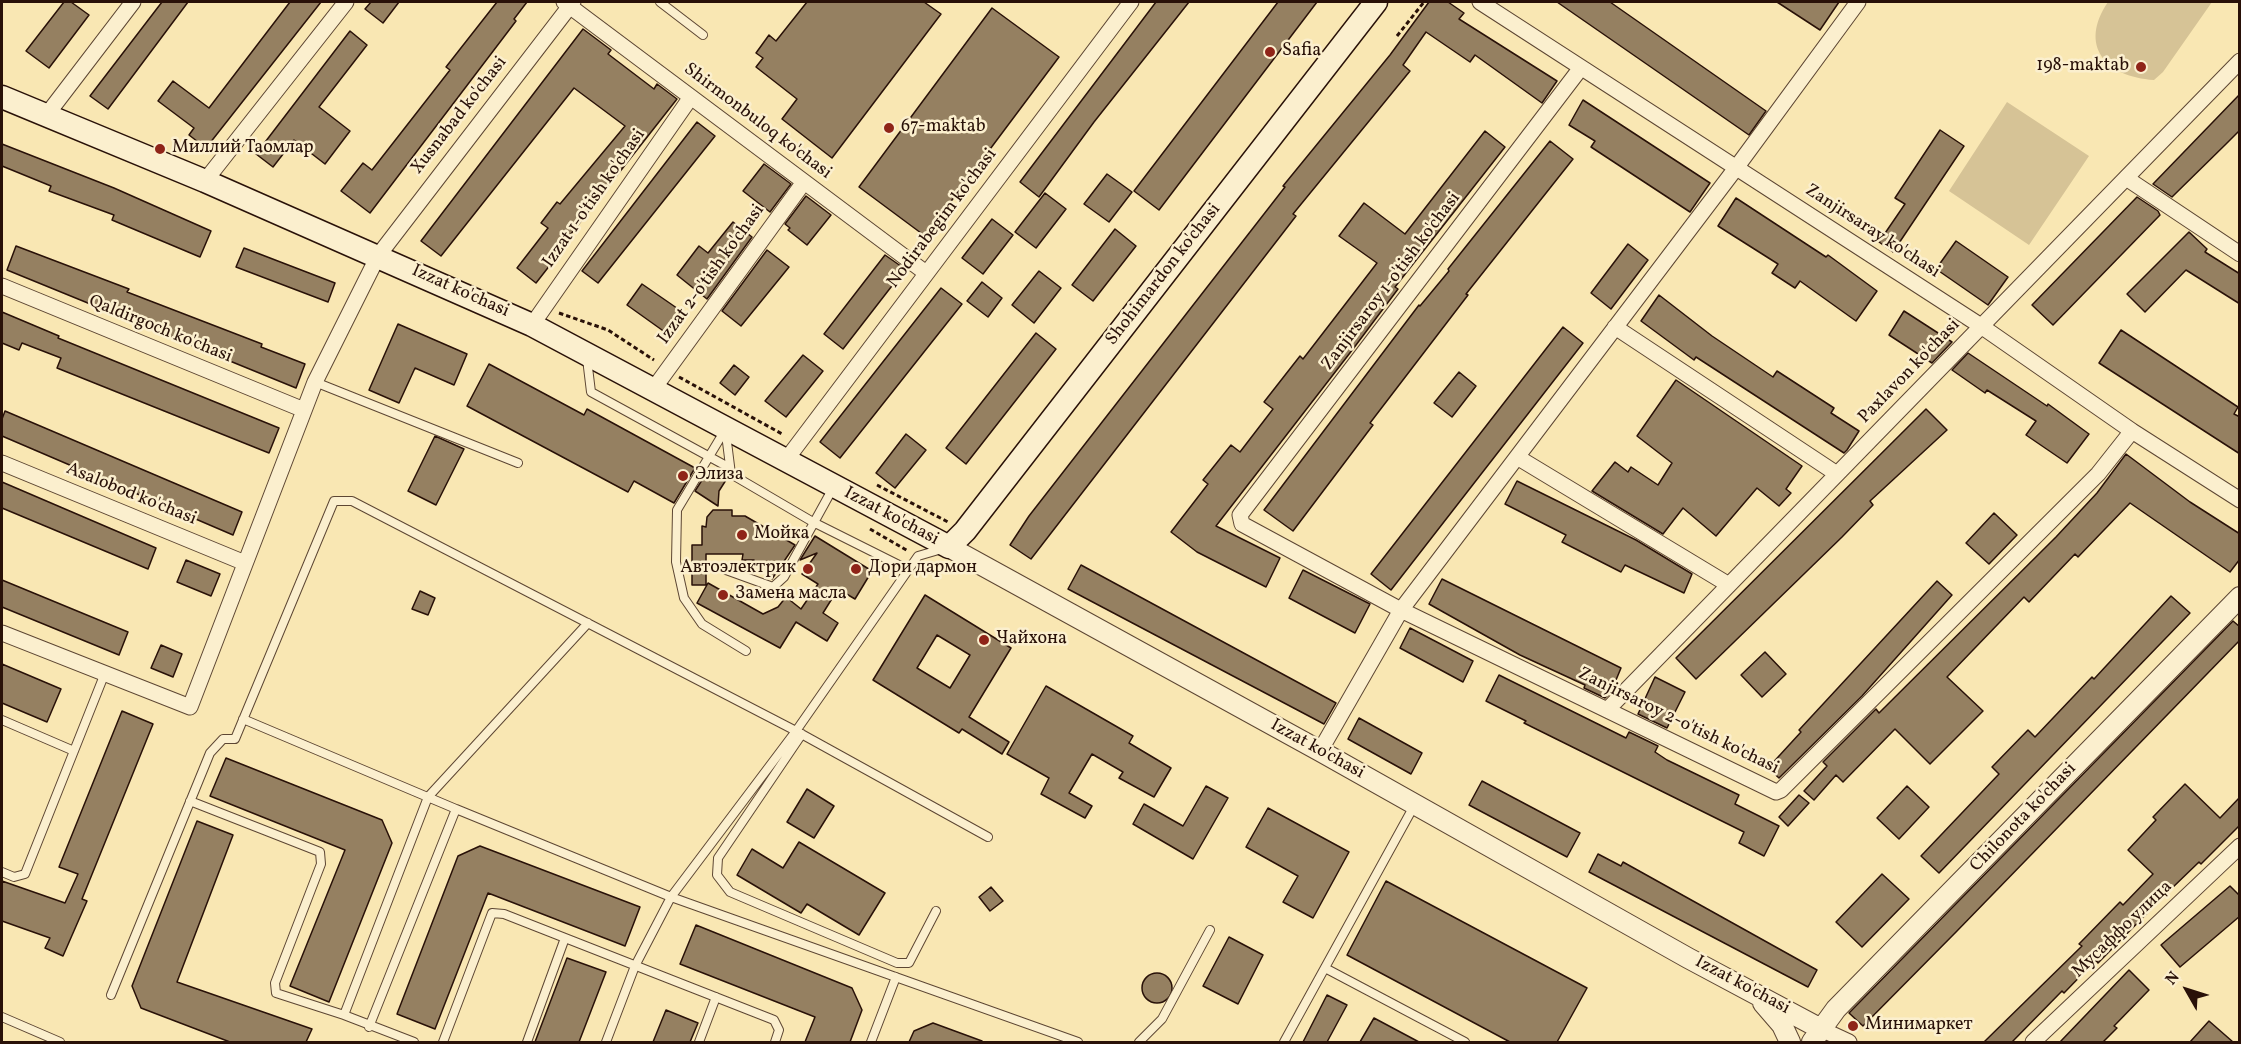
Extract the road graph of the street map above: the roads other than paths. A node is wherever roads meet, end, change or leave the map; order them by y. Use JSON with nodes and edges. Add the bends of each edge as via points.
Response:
{"nodes":[{"id":1,"x":133,"y":2,"type":"edge"},
{"id":2,"x":346,"y":2,"type":"edge"},
{"id":3,"x":660,"y":2,"type":"edge"},
{"id":4,"x":1131,"y":2,"type":"edge"},
{"id":5,"x":1376,"y":2,"type":"edge"},
{"id":6,"x":1480,"y":2,"type":"edge"},
{"id":7,"x":1855,"y":2,"type":"edge"},
{"id":8,"x":569,"y":3,"type":"edge"},
{"id":9,"x":703,"y":35,"type":"dead end"},
{"id":10,"x":2240,"y":61,"type":"edge"},
{"id":11,"x":1580,"y":69,"type":"junction"},
{"id":12,"x":2,"y":97,"type":"edge"},
{"id":13,"x":691,"y":97,"type":"junction"},
{"id":14,"x":49,"y":117,"type":"junction"},
{"id":15,"x":1736,"y":168,"type":"junction"},
{"id":16,"x":2126,"y":178,"type":"junction"},
{"id":17,"x":205,"y":181,"type":"junction"},
{"id":18,"x":804,"y":182,"type":"junction"},
{"id":19,"x":2240,"y":254,"type":"edge"},
{"id":20,"x":378,"y":256,"type":"junction"},
{"id":21,"x":926,"y":273,"type":"junction"},
{"id":22,"x":2,"y":286,"type":"edge"},
{"id":23,"x":537,"y":316,"type":"junction"},
{"id":24,"x":1982,"y":326,"type":"junction"},
{"id":25,"x":1615,"y":327,"type":"junction"},
{"id":26,"x":586,"y":355,"type":"junction"},
{"id":27,"x":315,"y":382,"type":"junction"},
{"id":28,"x":652,"y":391,"type":"junction"},
{"id":29,"x":304,"y":410,"type":"junction"},
{"id":30,"x":726,"y":429,"type":"junction"},
{"id":31,"x":2132,"y":431,"type":"junction"},
{"id":32,"x":792,"y":452,"type":"junction"},
{"id":33,"x":710,"y":456,"type":"junction"},
{"id":34,"x":1517,"y":457,"type":"junction"},
{"id":35,"x":2,"y":463,"type":"edge"},
{"id":36,"x":518,"y":463,"type":"dead end"},
{"id":37,"x":730,"y":468,"type":"junction"},
{"id":38,"x":1837,"y":474,"type":"junction"},
{"id":39,"x":834,"y":487,"type":"junction"},
{"id":40,"x":2240,"y":500,"type":"edge"},
{"id":41,"x":1239,"y":521,"type":"joint"},
{"id":42,"x":813,"y":522,"type":"junction"},
{"id":43,"x":949,"y":547,"type":"junction"},
{"id":44,"x":245,"y":563,"type":"junction"},
{"id":45,"x":726,"y":570,"type":"dead end"},
{"id":46,"x":909,"y":570,"type":"junction"},
{"id":47,"x":1729,"y":585,"type":"junction"},
{"id":48,"x":2238,"y":602,"type":"edge"},
{"id":49,"x":1401,"y":610,"type":"junction"},
{"id":50,"x":588,"y":623,"type":"junction"},
{"id":51,"x":2,"y":633,"type":"edge"},
{"id":52,"x":747,"y":651,"type":"dead end"},
{"id":53,"x":105,"y":673,"type":"junction"},
{"id":54,"x":1607,"y":710,"type":"junction"},
{"id":55,"x":243,"y":719,"type":"junction"},
{"id":56,"x":2,"y":720,"type":"edge"},
{"id":57,"x":799,"y":732,"type":"junction"},
{"id":58,"x":74,"y":751,"type":"junction"},
{"id":59,"x":1320,"y":751,"type":"junction"},
{"id":60,"x":428,"y":797,"type":"junction"},
{"id":61,"x":190,"y":801,"type":"junction"},
{"id":62,"x":1415,"y":804,"type":"junction"},
{"id":63,"x":456,"y":809,"type":"junction"},
{"id":64,"x":988,"y":837,"type":"dead end"},
{"id":65,"x":2240,"y":846,"type":"edge"},
{"id":66,"x":2,"y":872,"type":"edge"},
{"id":67,"x":671,"y":897,"type":"junction"},
{"id":68,"x":936,"y":911,"type":"dead end"},
{"id":69,"x":1210,"y":930,"type":"dead end"},
{"id":70,"x":566,"y":939,"type":"junction"},
{"id":71,"x":635,"y":966,"type":"junction"},
{"id":72,"x":1325,"y":968,"type":"junction"},
{"id":73,"x":896,"y":977,"type":"junction"},
{"id":74,"x":1743,"y":987,"type":"junction"},
{"id":75,"x":111,"y":995,"type":"dead end"},
{"id":76,"x":716,"y":997,"type":"junction"},
{"id":77,"x":344,"y":1015,"type":"junction"},
{"id":78,"x":2,"y":1017,"type":"edge"},
{"id":79,"x":369,"y":1027,"type":"junction"},
{"id":80,"x":1817,"y":1036,"type":"edge"},
{"id":81,"x":60,"y":1042,"type":"edge"},
{"id":82,"x":414,"y":1042,"type":"edge"},
{"id":83,"x":443,"y":1042,"type":"edge"},
{"id":84,"x":527,"y":1042,"type":"edge"},
{"id":85,"x":606,"y":1042,"type":"edge"},
{"id":86,"x":699,"y":1042,"type":"edge"},
{"id":87,"x":775,"y":1042,"type":"edge"},
{"id":88,"x":871,"y":1042,"type":"edge"},
{"id":89,"x":1078,"y":1042,"type":"edge"},
{"id":90,"x":1139,"y":1042,"type":"edge"},
{"id":91,"x":1284,"y":1042,"type":"edge"},
{"id":92,"x":1465,"y":1042,"type":"edge"},
{"id":93,"x":1790,"y":1042,"type":"edge"},
{"id":94,"x":1849,"y":1042,"type":"edge"},
{"id":95,"x":2033,"y":1042,"type":"edge"}],
"edges":[{"from":1,"to":14,"type":"street"},
{"from":2,"to":17,"type":"street"},
{"from":3,"to":9,"type":"lane"},
{"from":4,"to":21,"type":"street","name":"Nodirabegim ko'chasi"},
{"from":5,"to":43,"type":"main road","name":"Shohimardon ko'chasi"},
{"from":6,"to":11,"type":"street","name":"Zanjirsaray ko'chasi"},
{"from":7,"to":15,"type":"street"},
{"from":8,"to":13,"type":"street","name":"Shirmonbuloq ko'chasi"},
{"from":8,"to":20,"type":"street","name":"Xusnabad ko'chasi"},
{"from":10,"to":16,"type":"street","name":"Paxlavon ko'chasi"},
{"from":11,"to":15,"type":"street","name":"Zanjirsaray ko'chasi"},
{"from":11,"to":41,"type":"street","name":"Zanjirsaroy 1-o'tish ko'chasi","via":[[1247,505]]},
{"from":12,"to":14,"type":"main road","name":"Izzat ko'chasi"},
{"from":13,"to":18,"type":"street","name":"Shirmonbuloq ko'chasi"},
{"from":13,"to":23,"type":"street","name":"Izzat 1-o'tish ko'chasi"},
{"from":14,"to":17,"type":"main road","name":"Izzat ko'chasi"},
{"from":15,"to":24,"type":"street","name":"Zanjirsaray ko'chasi"},
{"from":15,"to":25,"type":"street"},
{"from":16,"to":19,"type":"street"},
{"from":16,"to":24,"type":"street","name":"Paxlavon ko'chasi"},
{"from":17,"to":20,"type":"main road","name":"Izzat ko'chasi"},
{"from":18,"to":21,"type":"street","name":"Shirmonbuloq ko'chasi"},
{"from":18,"to":28,"type":"street","name":"Izzat 2-o'tish ko'chasi"},
{"from":20,"to":23,"type":"main road","name":"Izzat ko'chasi"},
{"from":20,"to":27,"type":"street","name":"Xusnabad ko'chasi"},
{"from":21,"to":32,"type":"street","name":"Nodirabegim ko'chasi"},
{"from":22,"to":29,"type":"street","name":"Qaldirgoch ko'chasi"},
{"from":23,"to":26,"type":"main road","name":"Izzat ko'chasi"},
{"from":24,"to":31,"type":"street","name":"Zanjirsaray ko'chasi"},
{"from":24,"to":38,"type":"street","name":"Paxlavon ko'chasi"},
{"from":25,"to":34,"type":"street"},
{"from":25,"to":38,"type":"street"},
{"from":26,"to":28,"type":"main road","name":"Izzat ko'chasi"},
{"from":26,"to":33,"type":"lane","via":[[591,392]]},
{"from":27,"to":29,"type":"street","name":"Xusnabad ko'chasi"},
{"from":27,"to":36,"type":"lane"},
{"from":28,"to":30,"type":"main road","name":"Izzat ko'chasi"},
{"from":29,"to":44,"type":"street","name":"Xusnabad ko'chasi"},
{"from":30,"to":32,"type":"main road","name":"Izzat ko'chasi"},
{"from":30,"to":33,"type":"lane"},
{"from":30,"to":37,"type":"lane"},
{"from":31,"to":40,"type":"street","name":"Zanjirsaray ko'chasi"},
{"from":31,"to":54,"type":"street","name":"Zanjirsaroy 2-o'tish ko'chasi","via":[[2098,474],[1781,790],[1776,792]]},
{"from":32,"to":39,"type":"main road","name":"Izzat ko'chasi"},
{"from":33,"to":37,"type":"lane"},
{"from":33,"to":52,"type":"lane","via":[[677,510],[678,571],[684,598],[702,624]]},
{"from":34,"to":47,"type":"street"},
{"from":34,"to":49,"type":"street"},
{"from":35,"to":44,"type":"street","name":"Asalobod ko'chasi"},
{"from":37,"to":42,"type":"lane","via":[[731,474]]},
{"from":38,"to":47,"type":"street","name":"Paxlavon ko'chasi"},
{"from":39,"to":42,"type":"lane"},
{"from":39,"to":43,"type":"main road","name":"Izzat ko'chasi"},
{"from":41,"to":49,"type":"street","name":"Zanjirsaroy 2-o'tish ko'chasi"},
{"from":42,"to":45,"type":"lane","via":[[784,577],[773,587]]},
{"from":42,"to":46,"type":"lane"},
{"from":43,"to":46,"type":"lane","via":[[918,556]]},
{"from":43,"to":59,"type":"street","name":"Izzat ko'chasi"},
{"from":44,"to":53,"type":"street","name":"Xusnabad ko'chasi","via":[[190,707]]},
{"from":46,"to":57,"type":"lane"},
{"from":47,"to":54,"type":"street","name":"Paxlavon ko'chasi"},
{"from":48,"to":80,"type":"street","name":"Chilonota ko'chasi","via":[[1836,1009]]},
{"from":49,"to":54,"type":"street","name":"Zanjirsaroy 2-o'tish ko'chasi"},
{"from":49,"to":59,"type":"street"},
{"from":50,"to":55,"type":"lane","via":[[352,501],[334,501]]},
{"from":50,"to":57,"type":"lane"},
{"from":50,"to":60,"type":"lane"},
{"from":51,"to":53,"type":"street"},
{"from":53,"to":58,"type":"lane"},
{"from":55,"to":60,"type":"lane"},
{"from":55,"to":61,"type":"lane","via":[[235,739],[223,739],[210,753]]},
{"from":56,"to":58,"type":"lane"},
{"from":57,"to":64,"type":"lane"},
{"from":57,"to":67,"type":"lane"},
{"from":57,"to":68,"type":"lane","via":[[718,858],[717,875],[730,892],[897,963],[909,963]]},
{"from":58,"to":66,"type":"lane","via":[[24,874],[14,877]]},
{"from":59,"to":62,"type":"street","name":"Izzat ko'chasi"},
{"from":60,"to":63,"type":"lane"},
{"from":60,"to":77,"type":"lane"},
{"from":61,"to":75,"type":"lane"},
{"from":61,"to":77,"type":"lane","via":[[320,852],[321,864],[275,983],[276,993]]},
{"from":62,"to":72,"type":"lane"},
{"from":62,"to":74,"type":"street","name":"Izzat ko'chasi"},
{"from":63,"to":67,"type":"lane"},
{"from":63,"to":79,"type":"lane"},
{"from":65,"to":95,"type":"street","name":"Мусаффо улица"},
{"from":67,"to":71,"type":"lane"},
{"from":67,"to":73,"type":"lane"},
{"from":69,"to":90,"type":"lane","via":[[1162,1019]]},
{"from":70,"to":71,"type":"lane"},
{"from":70,"to":83,"type":"lane","via":[[504,914],[492,913]]},
{"from":70,"to":84,"type":"lane"},
{"from":71,"to":76,"type":"lane"},
{"from":71,"to":85,"type":"lane"},
{"from":72,"to":91,"type":"lane"},
{"from":72,"to":92,"type":"lane"},
{"from":73,"to":88,"type":"lane"},
{"from":73,"to":89,"type":"lane"},
{"from":74,"to":80,"type":"street","name":"Izzat ko'chasi"},
{"from":74,"to":93,"type":"street","via":[[1774,1016]]},
{"from":76,"to":86,"type":"lane"},
{"from":76,"to":87,"type":"lane","via":[[774,1020],[779,1030]]},
{"from":77,"to":79,"type":"lane"},
{"from":78,"to":81,"type":"lane"},
{"from":79,"to":82,"type":"lane"},
{"from":80,"to":94,"type":"street","name":"Izzat ko'chasi"}]}
